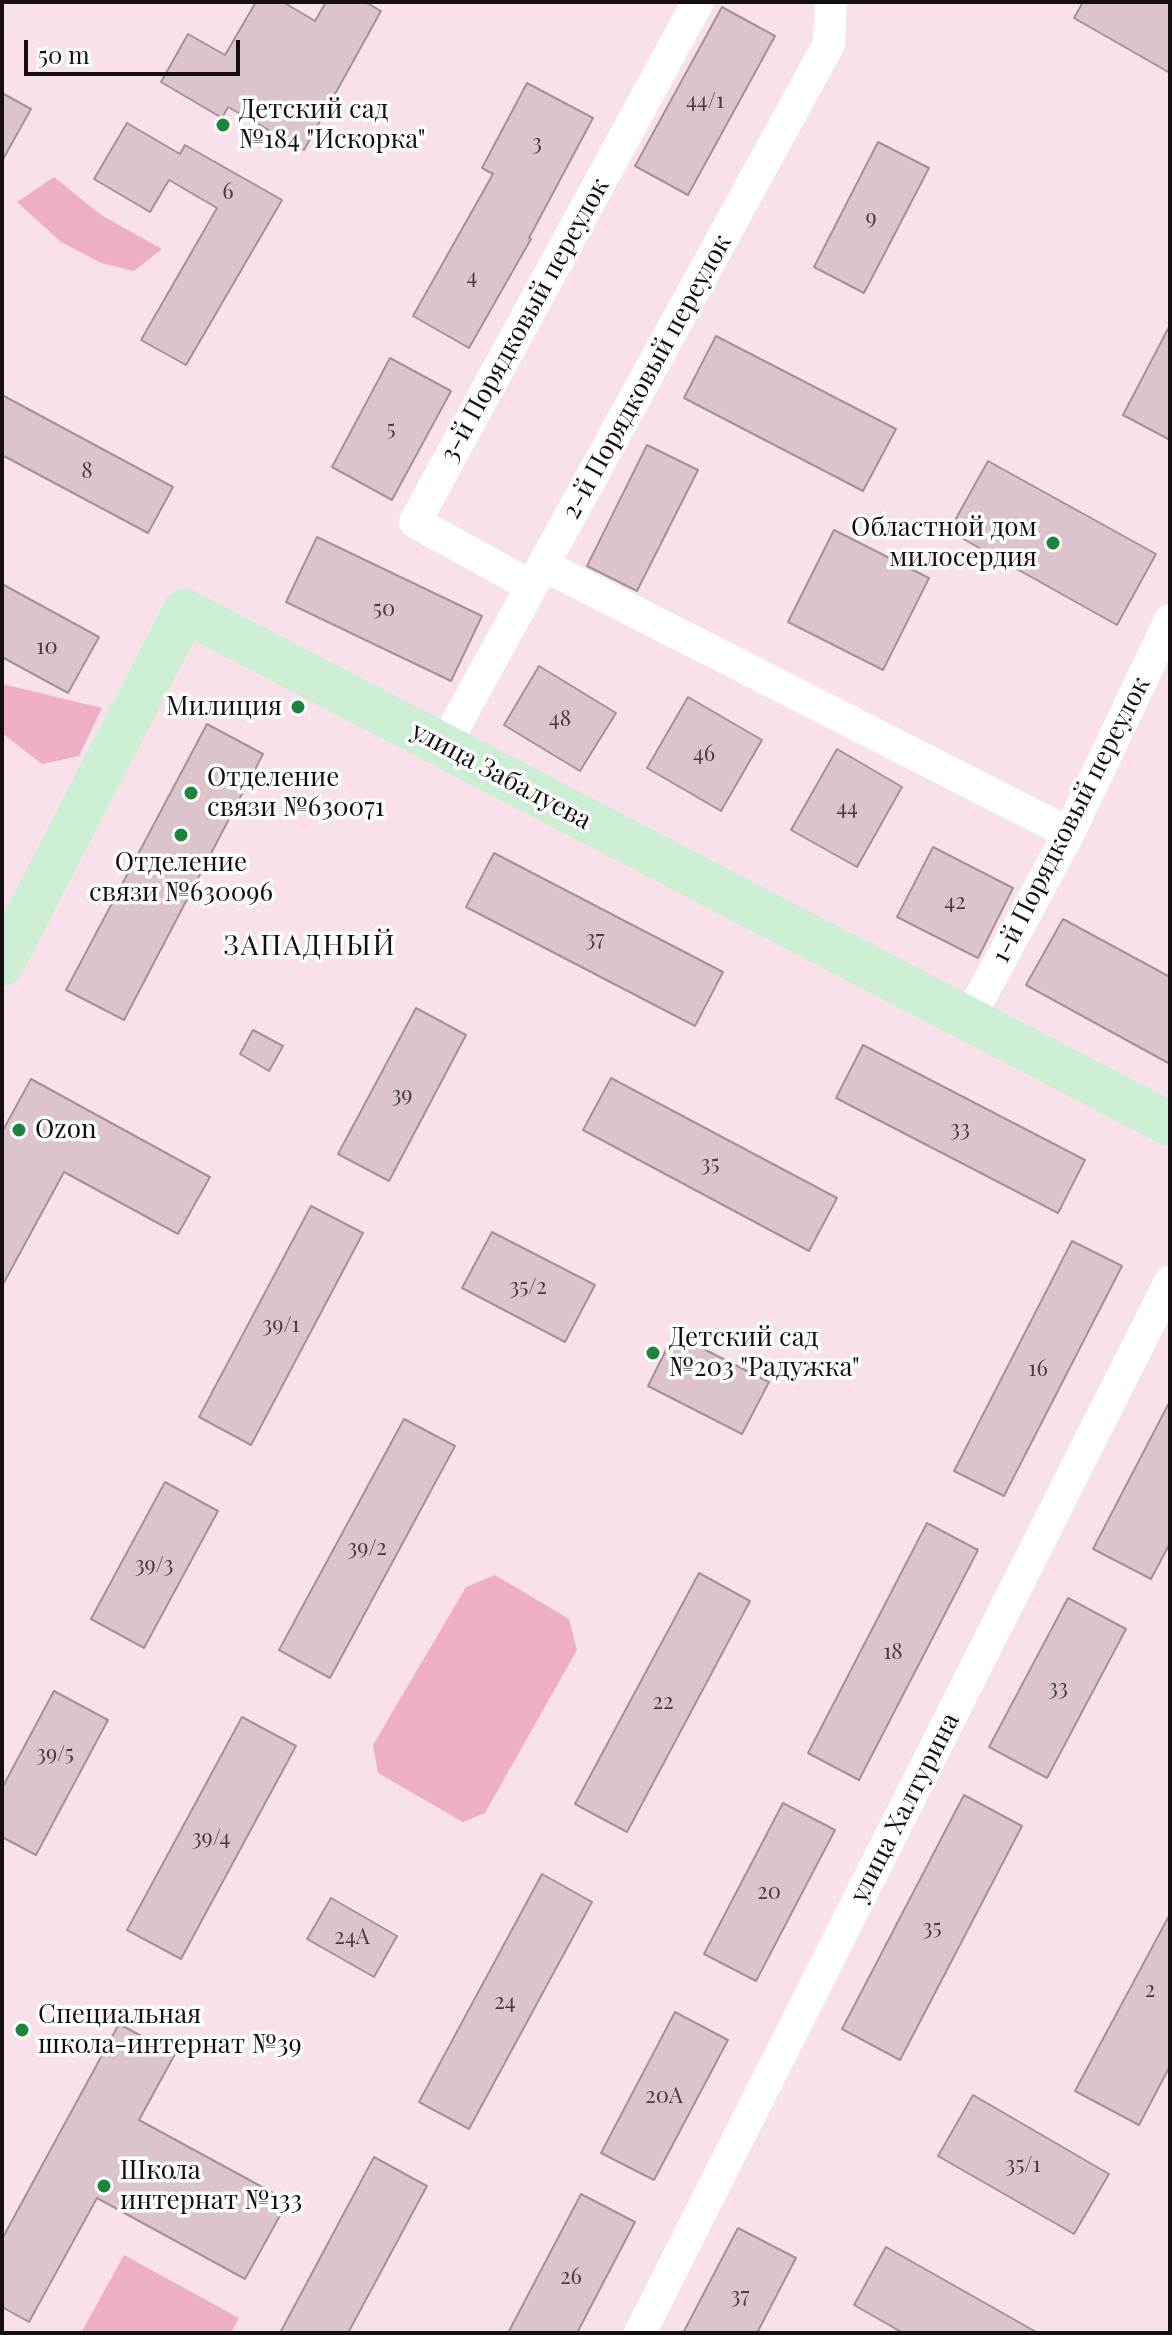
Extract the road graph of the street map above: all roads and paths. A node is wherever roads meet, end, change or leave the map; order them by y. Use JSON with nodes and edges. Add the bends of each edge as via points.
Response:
{"nodes":[{"id":1,"x":698,"y":2,"type":"edge"},
{"id":2,"x":831,"y":2,"type":"edge"},
{"id":3,"x":537,"y":575,"type":"junction"},
{"id":4,"x":1170,"y":620,"type":"edge"},
{"id":5,"x":444,"y":746,"type":"junction"},
{"id":6,"x":1069,"y":833,"type":"junction"},
{"id":7,"x":2,"y":964,"type":"edge"},
{"id":8,"x":969,"y":1018,"type":"junction"},
{"id":9,"x":1170,"y":1124,"type":"edge"},
{"id":10,"x":1170,"y":1282,"type":"edge"},
{"id":11,"x":640,"y":2333,"type":"edge"}],
"edges":[{"from":1,"to":3,"type":"street","name":"3-й Порядковый переулок","via":[[415,522]]},
{"from":2,"to":3,"type":"street","name":"2-й Порядковый переулок","via":[[829,44]]},
{"from":3,"to":5,"type":"street","name":"2-й Порядковый переулок"},
{"from":3,"to":6,"type":"street"},
{"from":4,"to":6,"type":"street","name":"1-й Порядковый переулок"},
{"from":5,"to":7,"type":"street","name":"улица Забалуева","via":[[185,611]]},
{"from":5,"to":8,"type":"street","name":"улица Забалуева"},
{"from":6,"to":8,"type":"street","name":"1-й Порядковый переулок"},
{"from":8,"to":9,"type":"street","name":"улица Забалуева"},
{"from":10,"to":11,"type":"street","name":"улица Халтурина"}]}
